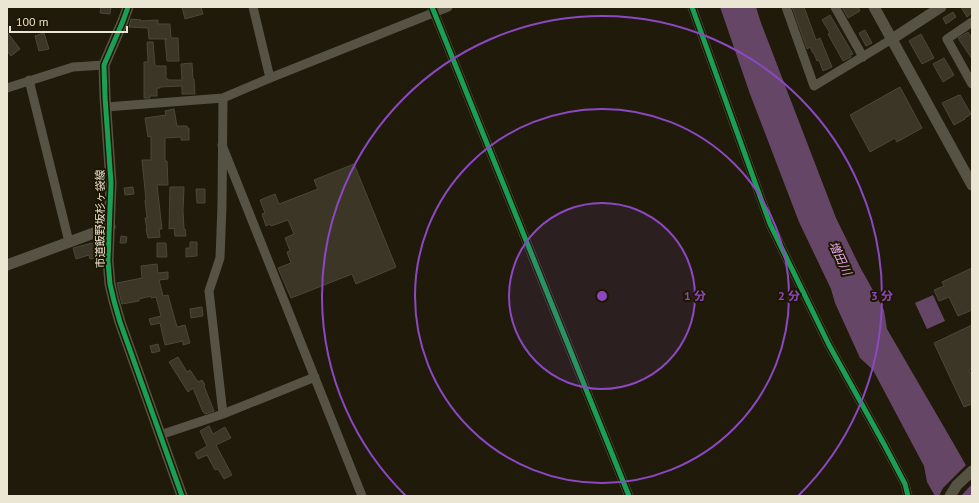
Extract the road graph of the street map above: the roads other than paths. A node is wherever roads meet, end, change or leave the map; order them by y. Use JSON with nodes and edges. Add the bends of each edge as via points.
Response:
{"nodes":[{"id":1,"x":253,"y":7,"type":"edge"},
{"id":2,"x":448,"y":7,"type":"edge"},
{"id":3,"x":692,"y":7,"type":"edge"},
{"id":4,"x":786,"y":7,"type":"edge"},
{"id":5,"x":835,"y":7,"type":"edge"},
{"id":6,"x":874,"y":7,"type":"edge"},
{"id":7,"x":941,"y":7,"type":"edge"},
{"id":8,"x":130,"y":8,"type":"edge"},
{"id":9,"x":433,"y":10,"type":"edge"},
{"id":10,"x":972,"y":22,"type":"edge"},
{"id":11,"x":892,"y":39,"type":"junction"},
{"id":12,"x":863,"y":57,"type":"junction"},
{"id":13,"x":104,"y":64,"type":"junction"},
{"id":14,"x":270,"y":78,"type":"junction"},
{"id":15,"x":29,"y":80,"type":"junction"},
{"id":16,"x":972,"y":84,"type":"edge"},
{"id":17,"x":7,"y":88,"type":"edge"},
{"id":18,"x":223,"y":98,"type":"junction"},
{"id":19,"x":106,"y":107,"type":"junction"},
{"id":20,"x":222,"y":145,"type":"junction"},
{"id":21,"x":972,"y":185,"type":"edge"},
{"id":22,"x":110,"y":227,"type":"junction"},
{"id":23,"x":69,"y":242,"type":"junction"},
{"id":24,"x":7,"y":265,"type":"edge"},
{"id":25,"x":315,"y":377,"type":"junction"},
{"id":26,"x":223,"y":414,"type":"junction"},
{"id":27,"x":160,"y":435,"type":"junction"},
{"id":28,"x":972,"y":471,"type":"edge"},
{"id":29,"x":182,"y":496,"type":"edge"},
{"id":30,"x":362,"y":496,"type":"edge"},
{"id":31,"x":629,"y":496,"type":"edge"},
{"id":32,"x":908,"y":496,"type":"edge"},
{"id":33,"x":950,"y":496,"type":"edge"}],
"edges":[{"from":1,"to":14,"type":"street"},
{"from":2,"to":9,"type":"street"},
{"from":3,"to":32,"type":"street","via":[[770,224],[829,345],[905,484]]},
{"from":4,"to":12,"type":"street","via":[[814,86]]},
{"from":5,"to":12,"type":"street"},
{"from":6,"to":11,"type":"street"},
{"from":7,"to":11,"type":"street"},
{"from":8,"to":13,"type":"street","name":"市道飯野坂杉ヶ袋線"},
{"from":9,"to":14,"type":"street"},
{"from":9,"to":31,"type":"street"},
{"from":10,"to":16,"type":"street","via":[[947,39]]},
{"from":11,"to":12,"type":"street"},
{"from":11,"to":21,"type":"street"},
{"from":13,"to":15,"type":"street","via":[[73,67]]},
{"from":13,"to":19,"type":"street","name":"市道飯野坂杉ヶ袋線"},
{"from":14,"to":18,"type":"street"},
{"from":15,"to":17,"type":"street"},
{"from":15,"to":23,"type":"street"},
{"from":18,"to":19,"type":"street"},
{"from":18,"to":20,"type":"street"},
{"from":19,"to":22,"type":"street","name":"市道飯野坂杉ヶ袋線","via":[[111,182]]},
{"from":20,"to":25,"type":"street"},
{"from":20,"to":26,"type":"street","via":[[220,258],[209,291]]},
{"from":22,"to":23,"type":"street"},
{"from":22,"to":27,"type":"street","name":"市道飯野坂杉ヶ袋線","via":[[108,261],[114,301]]},
{"from":23,"to":24,"type":"street"},
{"from":25,"to":26,"type":"street"},
{"from":25,"to":30,"type":"street"},
{"from":26,"to":27,"type":"street"},
{"from":27,"to":29,"type":"street","name":"市道飯野坂杉ヶ袋線"},
{"from":28,"to":33,"type":"street","via":[[957,485]]}]}
